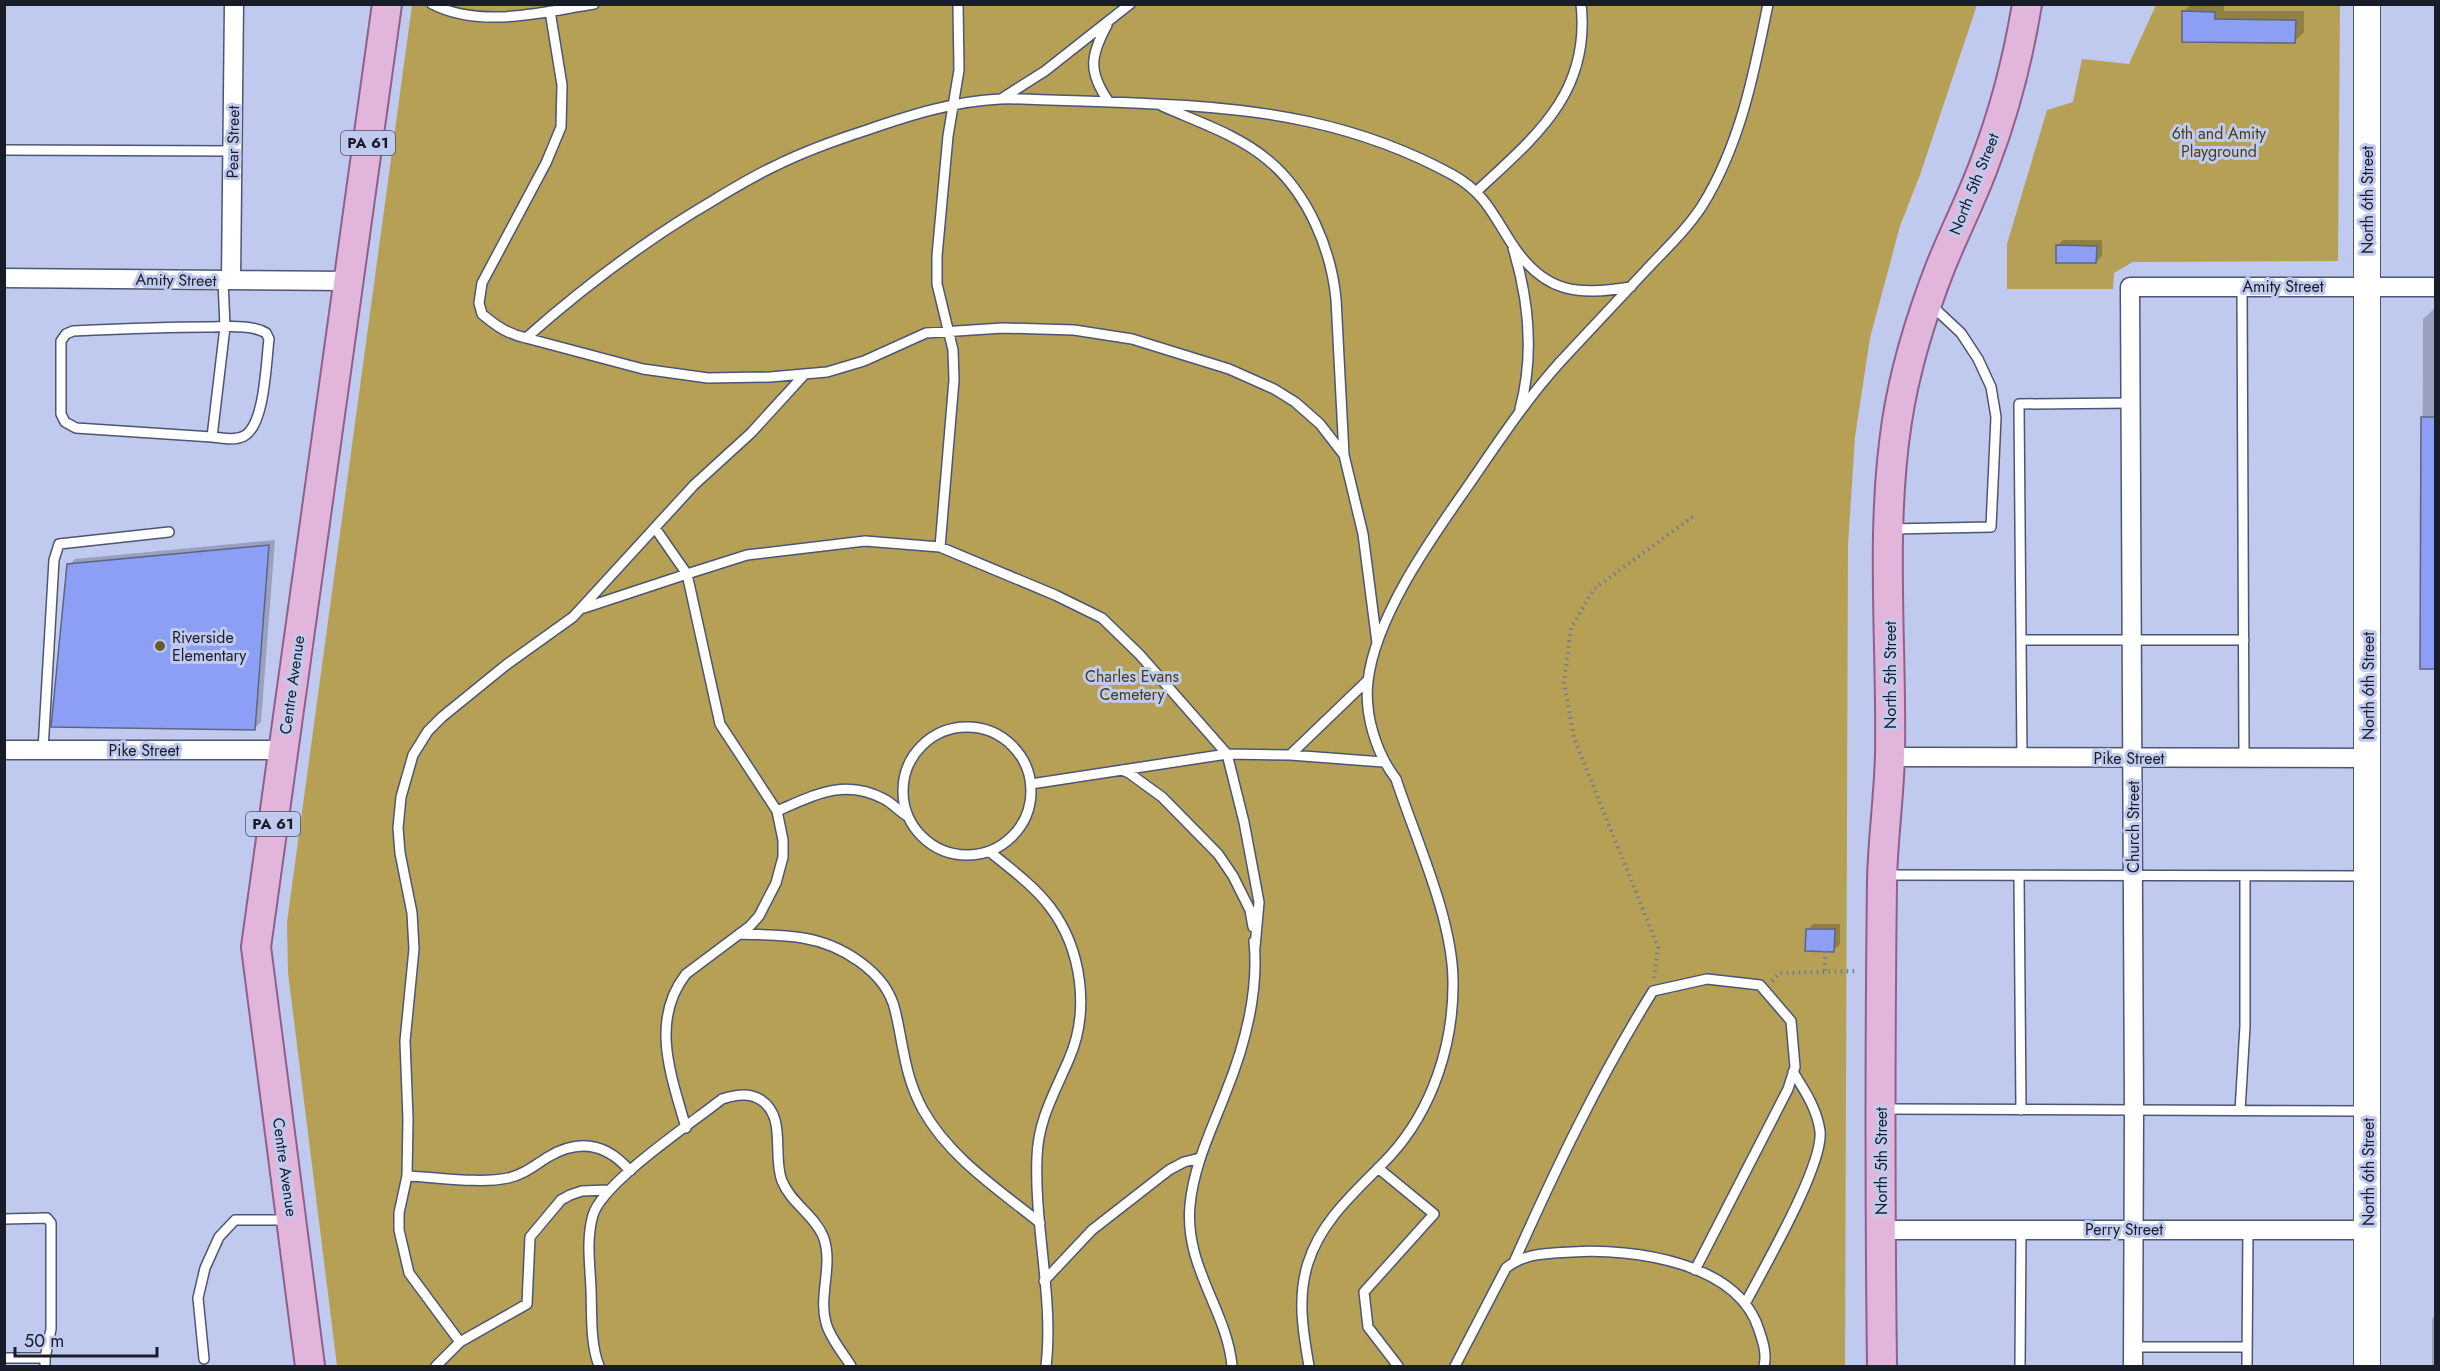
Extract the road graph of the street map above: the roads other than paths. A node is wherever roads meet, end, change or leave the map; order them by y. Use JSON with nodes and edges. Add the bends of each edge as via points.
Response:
{"nodes":[{"id":1,"x":234,"y":4,"type":"edge"},
{"id":2,"x":387,"y":4,"type":"edge"},
{"id":3,"x":432,"y":4,"type":"edge"},
{"id":4,"x":594,"y":4,"type":"edge"},
{"id":5,"x":958,"y":4,"type":"edge"},
{"id":6,"x":1130,"y":4,"type":"edge"},
{"id":7,"x":1581,"y":4,"type":"edge"},
{"id":8,"x":1768,"y":4,"type":"edge"},
{"id":9,"x":2027,"y":4,"type":"edge"},
{"id":10,"x":2367,"y":4,"type":"edge"},
{"id":11,"x":550,"y":11,"type":"junction"},
{"id":12,"x":1110,"y":21,"type":"junction"},
{"id":13,"x":1000,"y":99,"type":"junction"},
{"id":14,"x":1108,"y":102,"type":"junction"},
{"id":15,"x":1157,"y":104,"type":"junction"},
{"id":16,"x":954,"y":105,"type":"junction"},
{"id":17,"x":4,"y":150,"type":"edge"},
{"id":18,"x":234,"y":151,"type":"junction"},
{"id":19,"x":1477,"y":191,"type":"junction"},
{"id":20,"x":1512,"y":243,"type":"junction"},
{"id":21,"x":4,"y":278,"type":"edge"},
{"id":22,"x":227,"y":280,"type":"junction"},
{"id":23,"x":348,"y":281,"type":"junction"},
{"id":24,"x":2367,"y":286,"type":"junction"},
{"id":25,"x":1630,"y":287,"type":"junction"},
{"id":26,"x":2130,"y":287,"type":"joint"},
{"id":27,"x":2242,"y":287,"type":"junction"},
{"id":28,"x":2436,"y":287,"type":"edge"},
{"id":29,"x":1928,"y":302,"type":"junction"},
{"id":30,"x":225,"y":327,"type":"junction"},
{"id":31,"x":950,"y":331,"type":"junction"},
{"id":32,"x":526,"y":338,"type":"junction"},
{"id":33,"x":804,"y":375,"type":"junction"},
{"id":34,"x":2131,"y":403,"type":"junction"},
{"id":35,"x":1518,"y":415,"type":"junction"},
{"id":36,"x":212,"y":437,"type":"junction"},
{"id":37,"x":1344,"y":455,"type":"junction"},
{"id":38,"x":655,"y":528,"type":"junction"},
{"id":39,"x":1889,"y":529,"type":"junction"},
{"id":40,"x":169,"y":532,"type":"dead end"},
{"id":41,"x":940,"y":547,"type":"junction"},
{"id":42,"x":687,"y":574,"type":"junction"},
{"id":43,"x":581,"y":609,"type":"junction"},
{"id":44,"x":2021,"y":640,"type":"junction"},
{"id":45,"x":2132,"y":640,"type":"junction"},
{"id":46,"x":2244,"y":640,"type":"junction"},
{"id":47,"x":1377,"y":643,"type":"junction"},
{"id":48,"x":1368,"y":680,"type":"junction"},
{"id":49,"x":4,"y":750,"type":"edge"},
{"id":50,"x":42,"y":750,"type":"junction"},
{"id":51,"x":282,"y":750,"type":"junction"},
{"id":52,"x":1227,"y":754,"type":"junction"},
{"id":53,"x":1290,"y":754,"type":"junction"},
{"id":54,"x":1890,"y":757,"type":"junction"},
{"id":55,"x":2022,"y":758,"type":"junction"},
{"id":56,"x":2132,"y":758,"type":"junction"},
{"id":57,"x":2244,"y":758,"type":"junction"},
{"id":58,"x":2368,"y":758,"type":"junction"},
{"id":59,"x":1383,"y":762,"type":"junction"},
{"id":60,"x":1122,"y":771,"type":"junction"},
{"id":61,"x":1031,"y":784,"type":"junction"},
{"id":62,"x":777,"y":811,"type":"junction"},
{"id":63,"x":906,"y":816,"type":"junction"},
{"id":64,"x":990,"y":852,"type":"junction"},
{"id":65,"x":1882,"y":875,"type":"junction"},
{"id":66,"x":2019,"y":876,"type":"junction"},
{"id":67,"x":2133,"y":876,"type":"junction"},
{"id":68,"x":2245,"y":876,"type":"junction"},
{"id":69,"x":2368,"y":876,"type":"junction"},
{"id":70,"x":740,"y":934,"type":"junction"},
{"id":71,"x":1255,"y":947,"type":"junction"},
{"id":72,"x":1793,"y":1072,"type":"junction"},
{"id":73,"x":1881,"y":1109,"type":"junction"},
{"id":74,"x":2021,"y":1110,"type":"junction"},
{"id":75,"x":2134,"y":1111,"type":"junction"},
{"id":76,"x":2240,"y":1111,"type":"junction"},
{"id":77,"x":2368,"y":1111,"type":"junction"},
{"id":78,"x":686,"y":1128,"type":"junction"},
{"id":79,"x":1200,"y":1158,"type":"junction"},
{"id":80,"x":1378,"y":1168,"type":"junction"},
{"id":81,"x":630,"y":1171,"type":"junction"},
{"id":82,"x":407,"y":1176,"type":"junction"},
{"id":83,"x":608,"y":1190,"type":"junction"},
{"id":84,"x":4,"y":1219,"type":"edge"},
{"id":85,"x":292,"y":1220,"type":"junction"},
{"id":86,"x":1040,"y":1223,"type":"junction"},
{"id":87,"x":2021,"y":1229,"type":"junction"},
{"id":88,"x":2133,"y":1229,"type":"junction"},
{"id":89,"x":2248,"y":1229,"type":"junction"},
{"id":90,"x":1881,"y":1230,"type":"junction"},
{"id":91,"x":2368,"y":1230,"type":"junction"},
{"id":92,"x":1514,"y":1262,"type":"junction"},
{"id":93,"x":1695,"y":1270,"type":"junction"},
{"id":94,"x":1044,"y":1281,"type":"junction"},
{"id":95,"x":1745,"y":1304,"type":"junction"},
{"id":96,"x":460,"y":1342,"type":"junction"},
{"id":97,"x":2133,"y":1347,"type":"junction"},
{"id":98,"x":2247,"y":1347,"type":"junction"},
{"id":99,"x":4,"y":1358,"type":"edge"},
{"id":100,"x":204,"y":1359,"type":"dead end"},
{"id":101,"x":45,"y":1362,"type":"edge"},
{"id":102,"x":310,"y":1366,"type":"edge"},
{"id":103,"x":436,"y":1366,"type":"edge"},
{"id":104,"x":599,"y":1366,"type":"edge"},
{"id":105,"x":851,"y":1366,"type":"edge"},
{"id":106,"x":1046,"y":1366,"type":"edge"},
{"id":107,"x":1232,"y":1366,"type":"edge"},
{"id":108,"x":1309,"y":1366,"type":"edge"},
{"id":109,"x":1398,"y":1366,"type":"edge"},
{"id":110,"x":1455,"y":1366,"type":"edge"},
{"id":111,"x":1764,"y":1366,"type":"edge"},
{"id":112,"x":1882,"y":1366,"type":"edge"},
{"id":113,"x":2020,"y":1366,"type":"edge"},
{"id":114,"x":2133,"y":1366,"type":"edge"},
{"id":115,"x":2247,"y":1366,"type":"edge"},
{"id":116,"x":2367,"y":1366,"type":"edge"}],
"edges":[{"from":1,"to":18,"type":"street","name":"Pear Street"},
{"from":2,"to":23,"type":"main road","name":"Centre Avenue","number":"PA 61"},
{"from":3,"to":11,"type":"lane","via":[[448,12],[485,17]]},
{"from":4,"to":11,"type":"lane"},
{"from":5,"to":16,"type":"lane","via":[[960,70]]},
{"from":6,"to":12,"type":"lane"},
{"from":7,"to":19,"type":"lane","via":[[1580,55],[1565,96],[1537,135]]},
{"from":8,"to":25,"type":"lane","via":[[1756,70],[1720,173],[1701,208]]},
{"from":9,"to":29,"type":"main road","name":"North 5th Street","via":[[2016,61],[1984,167]]},
{"from":10,"to":24,"type":"street","name":"North 6th Street"},
{"from":11,"to":32,"type":"lane","via":[[562,85],[561,127],[480,295],[482,314],[500,329]]},
{"from":12,"to":13,"type":"lane"},
{"from":12,"to":14,"type":"lane","via":[[1098,42],[1094,62],[1098,86]]},
{"from":13,"to":14,"type":"lane"},
{"from":13,"to":16,"type":"lane"},
{"from":14,"to":15,"type":"lane"},
{"from":15,"to":19,"type":"lane","via":[[1262,112],[1345,129],[1419,159]]},
{"from":15,"to":37,"type":"lane","via":[[1237,139],[1269,160],[1292,186],[1318,228],[1334,276]]},
{"from":16,"to":31,"type":"lane","via":[[937,256],[937,284]]},
{"from":16,"to":32,"type":"lane","via":[[828,143],[740,183],[639,248]]},
{"from":17,"to":18,"type":"lane"},
{"from":18,"to":22,"type":"street","name":"Pear Street"},
{"from":19,"to":20,"type":"lane"},
{"from":20,"to":25,"type":"lane","via":[[1534,269],[1559,286],[1580,292]]},
{"from":20,"to":35,"type":"lane","via":[[1524,291],[1528,349],[1527,378]]},
{"from":21,"to":22,"type":"street","name":"Amity Street"},
{"from":22,"to":23,"type":"street","name":"Amity Street"},
{"from":22,"to":30,"type":"lane"},
{"from":23,"to":51,"type":"main road","name":"Centre Avenue","number":"PA 61"},
{"from":24,"to":27,"type":"street","name":"Amity Street"},
{"from":24,"to":28,"type":"street","name":"Amity Street"},
{"from":24,"to":58,"type":"street","name":"North 6th Street"},
{"from":25,"to":35,"type":"lane","via":[[1560,362]]},
{"from":26,"to":27,"type":"street","name":"Amity Street"},
{"from":26,"to":34,"type":"street","name":"Church Street"},
{"from":27,"to":46,"type":"lane"},
{"from":29,"to":39,"type":"main road","name":"North 5th Street","via":[[1916,336],[1897,422]]},
{"from":29,"to":39,"type":"lane","via":[[1961,333],[1991,387],[1996,417],[1991,527]]},
{"from":30,"to":36,"type":"lane"},
{"from":30,"to":36,"type":"lane","via":[[259,329],[269,339],[259,413],[252,429],[239,438]]},
{"from":30,"to":36,"type":"lane","via":[[73,331],[61,341],[61,414],[65,422],[76,428]]},
{"from":31,"to":33,"type":"lane","via":[[926,333],[864,361]]},
{"from":31,"to":37,"type":"lane","via":[[1074,330],[1132,339],[1174,351],[1274,389],[1314,418]]},
{"from":31,"to":41,"type":"lane","via":[[954,380]]},
{"from":32,"to":33,"type":"lane","via":[[608,361],[683,376]]},
{"from":33,"to":38,"type":"lane"},
{"from":34,"to":44,"type":"lane","via":[[2019,404]]},
{"from":34,"to":45,"type":"street","name":"Church Street"},
{"from":35,"to":47,"type":"lane","via":[[1441,524],[1392,607]]},
{"from":37,"to":47,"type":"lane","via":[[1363,534]]},
{"from":38,"to":42,"type":"lane"},
{"from":38,"to":43,"type":"lane"},
{"from":39,"to":54,"type":"main road","name":"North 5th Street"},
{"from":40,"to":50,"type":"lane","via":[[59,544],[54,560]]},
{"from":41,"to":42,"type":"lane","via":[[865,541],[747,555]]},
{"from":41,"to":52,"type":"lane","via":[[1102,618]]},
{"from":42,"to":43,"type":"lane"},
{"from":42,"to":62,"type":"lane","via":[[720,724]]},
{"from":43,"to":82,"type":"lane","via":[[442,717],[428,730],[413,755],[401,797],[398,828],[413,930],[405,1041]]},
{"from":44,"to":45,"type":"lane"},
{"from":44,"to":55,"type":"lane"},
{"from":45,"to":46,"type":"lane"},
{"from":45,"to":56,"type":"street","name":"Church Street"},
{"from":46,"to":57,"type":"lane"},
{"from":47,"to":48,"type":"lane"},
{"from":48,"to":53,"type":"lane"},
{"from":48,"to":59,"type":"lane","via":[[1366,698]]},
{"from":49,"to":50,"type":"street","name":"Pike Street"},
{"from":50,"to":51,"type":"street","name":"Pike Street"},
{"from":51,"to":85,"type":"main road","name":"Centre Avenue","number":"PA 61","via":[[256,947]]},
{"from":52,"to":53,"type":"lane"},
{"from":52,"to":60,"type":"lane"},
{"from":52,"to":71,"type":"lane","via":[[1259,902]]},
{"from":53,"to":59,"type":"lane"},
{"from":54,"to":55,"type":"street","name":"Pike Street"},
{"from":54,"to":65,"type":"main road","name":"North 5th Street"},
{"from":55,"to":56,"type":"street","name":"Pike Street"},
{"from":56,"to":57,"type":"street","name":"Pike Street"},
{"from":56,"to":67,"type":"street","name":"Church Street"},
{"from":57,"to":58,"type":"street","name":"Pike Street"},
{"from":58,"to":69,"type":"street","name":"North 6th Street"},
{"from":59,"to":80,"type":"lane","via":[[1395,779],[1444,917],[1453,980],[1443,1062],[1409,1132]]},
{"from":60,"to":61,"type":"lane"},
{"from":60,"to":71,"type":"lane","via":[[1162,797],[1218,854],[1250,910]]},
{"from":61,"to":63,"type":"lane","via":[[1025,763],[1012,745],[997,734],[976,727],[953,728],[932,736],[909,760],[902,794]]},
{"from":61,"to":64,"type":"lane","via":[[1030,807],[1024,822],[1010,840]]},
{"from":62,"to":63,"type":"lane","via":[[837,788],[874,795]]},
{"from":62,"to":70,"type":"lane","via":[[783,840],[778,877],[759,916]]},
{"from":63,"to":64,"type":"lane","via":[[919,835],[946,853],[969,856]]},
{"from":64,"to":86,"type":"lane","via":[[1050,906],[1063,930],[1080,980],[1081,1010],[1075,1042],[1040,1128],[1036,1161]]},
{"from":65,"to":66,"type":"lane"},
{"from":65,"to":73,"type":"main road","name":"North 5th Street"},
{"from":66,"to":67,"type":"lane"},
{"from":66,"to":74,"type":"lane"},
{"from":67,"to":68,"type":"lane"},
{"from":67,"to":75,"type":"street","name":"Church Street"},
{"from":68,"to":69,"type":"lane"},
{"from":68,"to":76,"type":"lane","via":[[2245,1026]]},
{"from":69,"to":77,"type":"street","name":"North 6th Street"},
{"from":70,"to":78,"type":"lane","via":[[686,974],[667,1013],[667,1059]]},
{"from":70,"to":86,"type":"lane","via":[[805,938],[848,954],[869,970],[894,1007],[905,1067],[917,1098],[937,1131],[972,1168]]},
{"from":71,"to":79,"type":"lane","via":[[1254,996],[1248,1021]]},
{"from":72,"to":92,"type":"lane","via":[[1791,1021],[1760,986],[1707,979],[1653,991],[1614,1054]]},
{"from":72,"to":93,"type":"lane","via":[[1788,1089]]},
{"from":72,"to":95,"type":"lane","via":[[1811,1100],[1820,1131],[1819,1151]]},
{"from":73,"to":74,"type":"lane"},
{"from":73,"to":90,"type":"main road","name":"North 5th Street"},
{"from":74,"to":75,"type":"lane"},
{"from":75,"to":76,"type":"lane"},
{"from":75,"to":88,"type":"street","name":"Church Street"},
{"from":76,"to":77,"type":"lane"},
{"from":77,"to":91,"type":"street","name":"North 6th Street"},
{"from":78,"to":81,"type":"lane"},
{"from":78,"to":105,"type":"lane","via":[[729,1097],[752,1095],[768,1105],[776,1119],[778,1168],[783,1183],[823,1237],[827,1258],[826,1322]]},
{"from":79,"to":94,"type":"lane","via":[[1169,1170],[1100,1223]]},
{"from":79,"to":107,"type":"lane","via":[[1190,1204],[1190,1235]]},
{"from":80,"to":108,"type":"lane","via":[[1327,1223],[1308,1261],[1301,1308]]},
{"from":80,"to":109,"type":"lane","via":[[1434,1214],[1364,1292],[1368,1327]]},
{"from":81,"to":82,"type":"lane","via":[[612,1153],[582,1147],[551,1156],[509,1178]]},
{"from":81,"to":83,"type":"lane"},
{"from":82,"to":96,"type":"lane","via":[[399,1222],[409,1273]]},
{"from":83,"to":96,"type":"lane","via":[[582,1191],[561,1200],[530,1237],[527,1304]]},
{"from":83,"to":104,"type":"lane","via":[[593,1216],[589,1246],[594,1346]]},
{"from":84,"to":101,"type":"lane","via":[[47,1218],[51,1223],[51,1329]]},
{"from":85,"to":100,"type":"lane","via":[[235,1220],[219,1237],[205,1268],[198,1298]]},
{"from":85,"to":102,"type":"main road","name":"Centre Avenue","number":"PA 61"},
{"from":86,"to":94,"type":"lane"},
{"from":87,"to":88,"type":"street","name":"Perry Street"},
{"from":87,"to":90,"type":"street","name":"Perry Street"},
{"from":87,"to":113,"type":"lane"},
{"from":88,"to":89,"type":"street","name":"Perry Street"},
{"from":88,"to":97,"type":"street","name":"Church Street"},
{"from":89,"to":91,"type":"street","name":"Perry Street"},
{"from":89,"to":98,"type":"lane"},
{"from":90,"to":112,"type":"main road","name":"North 5th Street"},
{"from":91,"to":116,"type":"street","name":"North 6th Street"},
{"from":92,"to":93,"type":"lane","via":[[1551,1253],[1606,1252],[1662,1259]]},
{"from":92,"to":110,"type":"lane","via":[[1506,1268]]},
{"from":93,"to":95,"type":"lane","via":[[1733,1291]]},
{"from":94,"to":106,"type":"lane"},
{"from":95,"to":111,"type":"lane","via":[[1755,1316],[1764,1344]]},
{"from":96,"to":103,"type":"lane"},
{"from":97,"to":98,"type":"lane"},
{"from":97,"to":114,"type":"street","name":"Church Street"},
{"from":98,"to":115,"type":"lane"},
{"from":99,"to":101,"type":"lane"}]}
